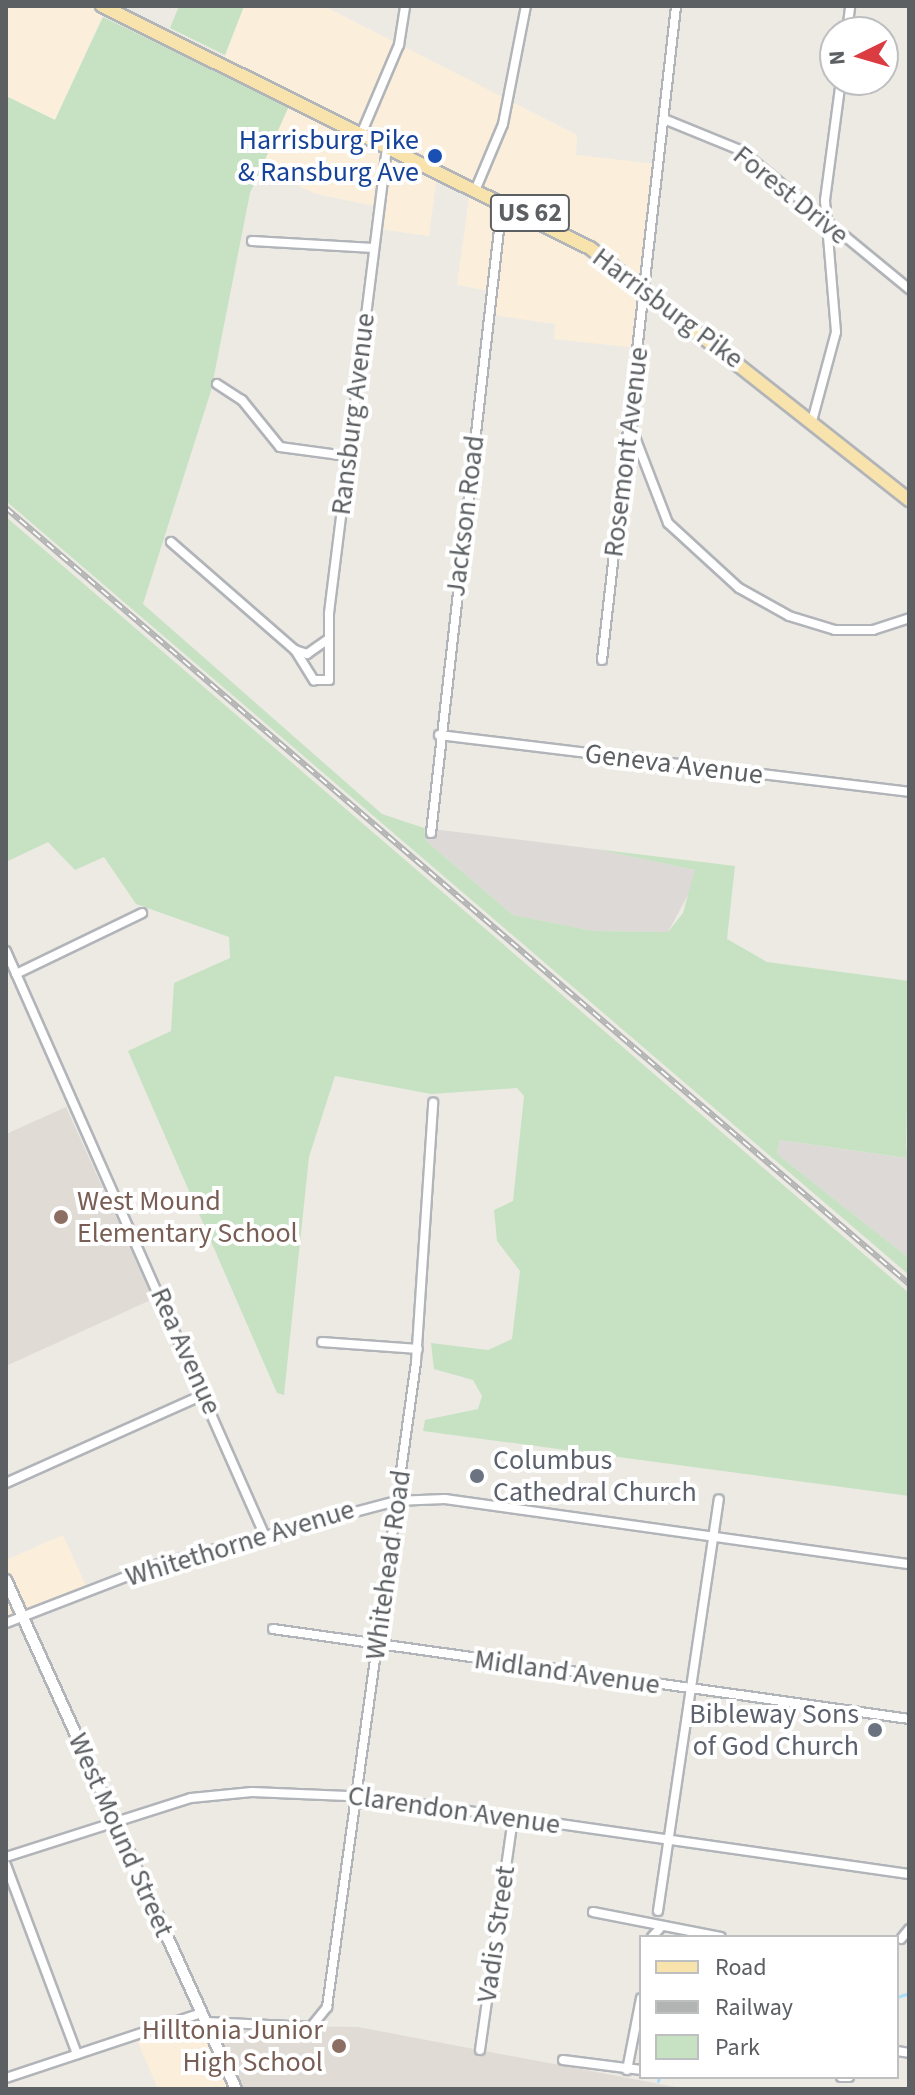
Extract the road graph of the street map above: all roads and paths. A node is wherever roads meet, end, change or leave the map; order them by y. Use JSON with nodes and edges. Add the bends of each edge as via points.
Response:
{"nodes":[{"id":1,"x":102,"y":6,"type":"edge"},
{"id":2,"x":405,"y":6,"type":"edge"},
{"id":3,"x":526,"y":6,"type":"edge"},
{"id":4,"x":676,"y":6,"type":"edge"},
{"id":5,"x":840,"y":96,"type":"edge"},
{"id":6,"x":664,"y":119,"type":"junction"},
{"id":7,"x":362,"y":132,"type":"junction"},
{"id":8,"x":387,"y":144,"type":"junction"},
{"id":9,"x":477,"y":186,"type":"junction"},
{"id":10,"x":503,"y":198,"type":"junction"},
{"id":11,"x":828,"y":223,"type":"junction"},
{"id":12,"x":252,"y":241,"type":"dead end"},
{"id":13,"x":374,"y":248,"type":"junction"},
{"id":14,"x":646,"y":285,"type":"junction"},
{"id":15,"x":909,"y":289,"type":"edge"},
{"id":16,"x":217,"y":384,"type":"dead end"},
{"id":17,"x":812,"y":421,"type":"junction"},
{"id":18,"x":630,"y":423,"type":"junction"},
{"id":19,"x":347,"y":456,"type":"junction"},
{"id":20,"x":909,"y":500,"type":"edge"},
{"id":21,"x":171,"y":542,"type":"dead end"},
{"id":22,"x":909,"y":618,"type":"edge"},
{"id":23,"x":327,"y":640,"type":"junction"},
{"id":24,"x":295,"y":650,"type":"junction"},
{"id":25,"x":602,"y":660,"type":"dead end"},
{"id":26,"x":439,"y":735,"type":"junction"},
{"id":27,"x":909,"y":792,"type":"edge"},
{"id":28,"x":431,"y":833,"type":"dead end"},
{"id":29,"x":142,"y":913,"type":"dead end"},
{"id":30,"x":6,"y":951,"type":"edge"},
{"id":31,"x":16,"y":974,"type":"junction"},
{"id":32,"x":433,"y":1103,"type":"dead end"},
{"id":33,"x":322,"y":1342,"type":"dead end"},
{"id":34,"x":418,"y":1349,"type":"junction"},
{"id":35,"x":205,"y":1394,"type":"junction"},
{"id":36,"x":6,"y":1483,"type":"edge"},
{"id":37,"x":719,"y":1500,"type":"dead end"},
{"id":38,"x":395,"y":1501,"type":"junction"},
{"id":39,"x":264,"y":1534,"type":"junction"},
{"id":40,"x":713,"y":1536,"type":"junction"},
{"id":41,"x":909,"y":1564,"type":"edge"},
{"id":42,"x":6,"y":1580,"type":"edge"},
{"id":43,"x":23,"y":1618,"type":"junction"},
{"id":44,"x":6,"y":1623,"type":"edge"},
{"id":45,"x":273,"y":1629,"type":"dead end"},
{"id":46,"x":376,"y":1645,"type":"junction"},
{"id":47,"x":691,"y":1690,"type":"junction"},
{"id":48,"x":909,"y":1719,"type":"edge"},
{"id":49,"x":355,"y":1795,"type":"junction"},
{"id":50,"x":513,"y":1818,"type":"junction"},
{"id":51,"x":117,"y":1825,"type":"junction"},
{"id":52,"x":670,"y":1841,"type":"junction"},
{"id":53,"x":6,"y":1857,"type":"edge"},
{"id":54,"x":6,"y":1865,"type":"edge"},
{"id":55,"x":909,"y":1874,"type":"edge"},
{"id":56,"x":658,"y":1911,"type":"dead end"},
{"id":57,"x":593,"y":1912,"type":"dead end"},
{"id":58,"x":660,"y":1928,"type":"junction"},
{"id":59,"x":909,"y":1929,"type":"edge"},
{"id":60,"x":654,"y":1935,"type":"edge"},
{"id":61,"x":707,"y":1935,"type":"edge"},
{"id":62,"x":901,"y":1939,"type":"dead end"},
{"id":63,"x":204,"y":2017,"type":"junction"},
{"id":64,"x":639,"y":2020,"type":"edge"},
{"id":65,"x":480,"y":2050,"type":"dead end"},
{"id":66,"x":636,"y":2052,"type":"edge"},
{"id":67,"x":77,"y":2054,"type":"junction"},
{"id":68,"x":563,"y":2060,"type":"dead end"},
{"id":69,"x":627,"y":2070,"type":"junction"},
{"id":70,"x":639,"y":2070,"type":"edge"},
{"id":71,"x":6,"y":2078,"type":"edge"},
{"id":72,"x":236,"y":2089,"type":"edge"}],
"edges":[{"from":1,"to":7,"type":"main road","name":"Harrisburg Pike","number":"US 62"},
{"from":2,"to":7,"type":"street","via":[[399,45]]},
{"from":3,"to":9,"type":"street","via":[[503,124]]},
{"from":4,"to":6,"type":"street","name":"Rosemont Avenue"},
{"from":5,"to":11,"type":"street"},
{"from":6,"to":11,"type":"street","name":"Forest Drive","via":[[740,150]]},
{"from":6,"to":14,"type":"street","name":"Rosemont Avenue"},
{"from":7,"to":8,"type":"main road","name":"Harrisburg Pike","number":"US 62"},
{"from":8,"to":9,"type":"main road","name":"Harrisburg Pike","number":"US 62"},
{"from":8,"to":13,"type":"street","name":"Ransburg Avenue"},
{"from":9,"to":10,"type":"main road","name":"Harrisburg Pike","number":"US 62"},
{"from":10,"to":14,"type":"main road","name":"Harrisburg Pike","number":"US 62"},
{"from":10,"to":26,"type":"street","name":"Jackson Road"},
{"from":11,"to":15,"type":"street","name":"Forest Drive"},
{"from":11,"to":17,"type":"street","via":[[836,332]]},
{"from":12,"to":13,"type":"street"},
{"from":13,"to":19,"type":"street","name":"Ransburg Avenue"},
{"from":14,"to":17,"type":"main road","name":"Harrisburg Pike","number":"US 62"},
{"from":14,"to":18,"type":"street","name":"Rosemont Avenue"},
{"from":16,"to":19,"type":"street","via":[[242,400],[280,447]]},
{"from":17,"to":20,"type":"main road","name":"Harrisburg Pike","number":"US 62"},
{"from":18,"to":22,"type":"street","via":[[662,514],[739,588],[789,616],[835,630],[887,628]]},
{"from":18,"to":25,"type":"street","name":"Rosemont Avenue"},
{"from":19,"to":23,"type":"street","name":"Ransburg Avenue"},
{"from":21,"to":24,"type":"street"},
{"from":23,"to":24,"type":"street","via":[[307,654]]},
{"from":23,"to":24,"type":"street","name":"Ransburg Avenue","via":[[332,670],[325,682],[314,680]]},
{"from":26,"to":27,"type":"street","name":"Geneva Avenue"},
{"from":26,"to":28,"type":"street","name":"Jackson Road"},
{"from":29,"to":31,"type":"street"},
{"from":30,"to":31,"type":"street","name":"Rea Avenue"},
{"from":31,"to":35,"type":"street","name":"Rea Avenue"},
{"from":32,"to":34,"type":"street","name":"Whitehead Road"},
{"from":33,"to":34,"type":"street"},
{"from":34,"to":38,"type":"street","name":"Whitehead Road"},
{"from":35,"to":36,"type":"street"},
{"from":35,"to":39,"type":"street","name":"Rea Avenue"},
{"from":37,"to":40,"type":"street"},
{"from":38,"to":39,"type":"street","name":"Whitethorne Avenue"},
{"from":38,"to":40,"type":"street","name":"Whitethorne Avenue","via":[[445,1499]]},
{"from":38,"to":46,"type":"street","name":"Whitehead Road"},
{"from":39,"to":43,"type":"street","name":"Whitethorne Avenue","via":[[159,1564]]},
{"from":40,"to":41,"type":"street","name":"Whitethorne Avenue"},
{"from":40,"to":47,"type":"street"},
{"from":42,"to":43,"type":"street","name":"West Mound Street"},
{"from":43,"to":44,"type":"street","name":"Whitethorne Avenue"},
{"from":43,"to":51,"type":"street","name":"West Mound Street"},
{"from":45,"to":46,"type":"street","name":"Midland Avenue"},
{"from":46,"to":47,"type":"street","name":"Midland Avenue"},
{"from":46,"to":49,"type":"street","name":"Whitehead Road"},
{"from":47,"to":48,"type":"street","name":"Midland Avenue"},
{"from":47,"to":52,"type":"street"},
{"from":49,"to":50,"type":"street","name":"Clarendon Avenue"},
{"from":49,"to":51,"type":"street","name":"Clarendon Avenue","via":[[220,1794]]},
{"from":49,"to":63,"type":"street","name":"Whitehead Road","via":[[318,2023]]},
{"from":50,"to":52,"type":"street","name":"Clarendon Avenue"},
{"from":50,"to":65,"type":"street","name":"Vadis Street"},
{"from":51,"to":53,"type":"street","name":"Clarendon Avenue"},
{"from":51,"to":63,"type":"street","name":"West Mound Street"},
{"from":52,"to":55,"type":"street","name":"Clarendon Avenue"},
{"from":52,"to":56,"type":"street"},
{"from":54,"to":67,"type":"street"},
{"from":57,"to":58,"type":"street"},
{"from":58,"to":60,"type":"street"},
{"from":58,"to":61,"type":"street"},
{"from":59,"to":62,"type":"street"},
{"from":63,"to":67,"type":"street"},
{"from":63,"to":72,"type":"street","name":"West Mound Street"},
{"from":64,"to":66,"type":"street"},
{"from":66,"to":69,"type":"street"},
{"from":67,"to":71,"type":"street"},
{"from":68,"to":69,"type":"street"},
{"from":69,"to":70,"type":"street"}]}
